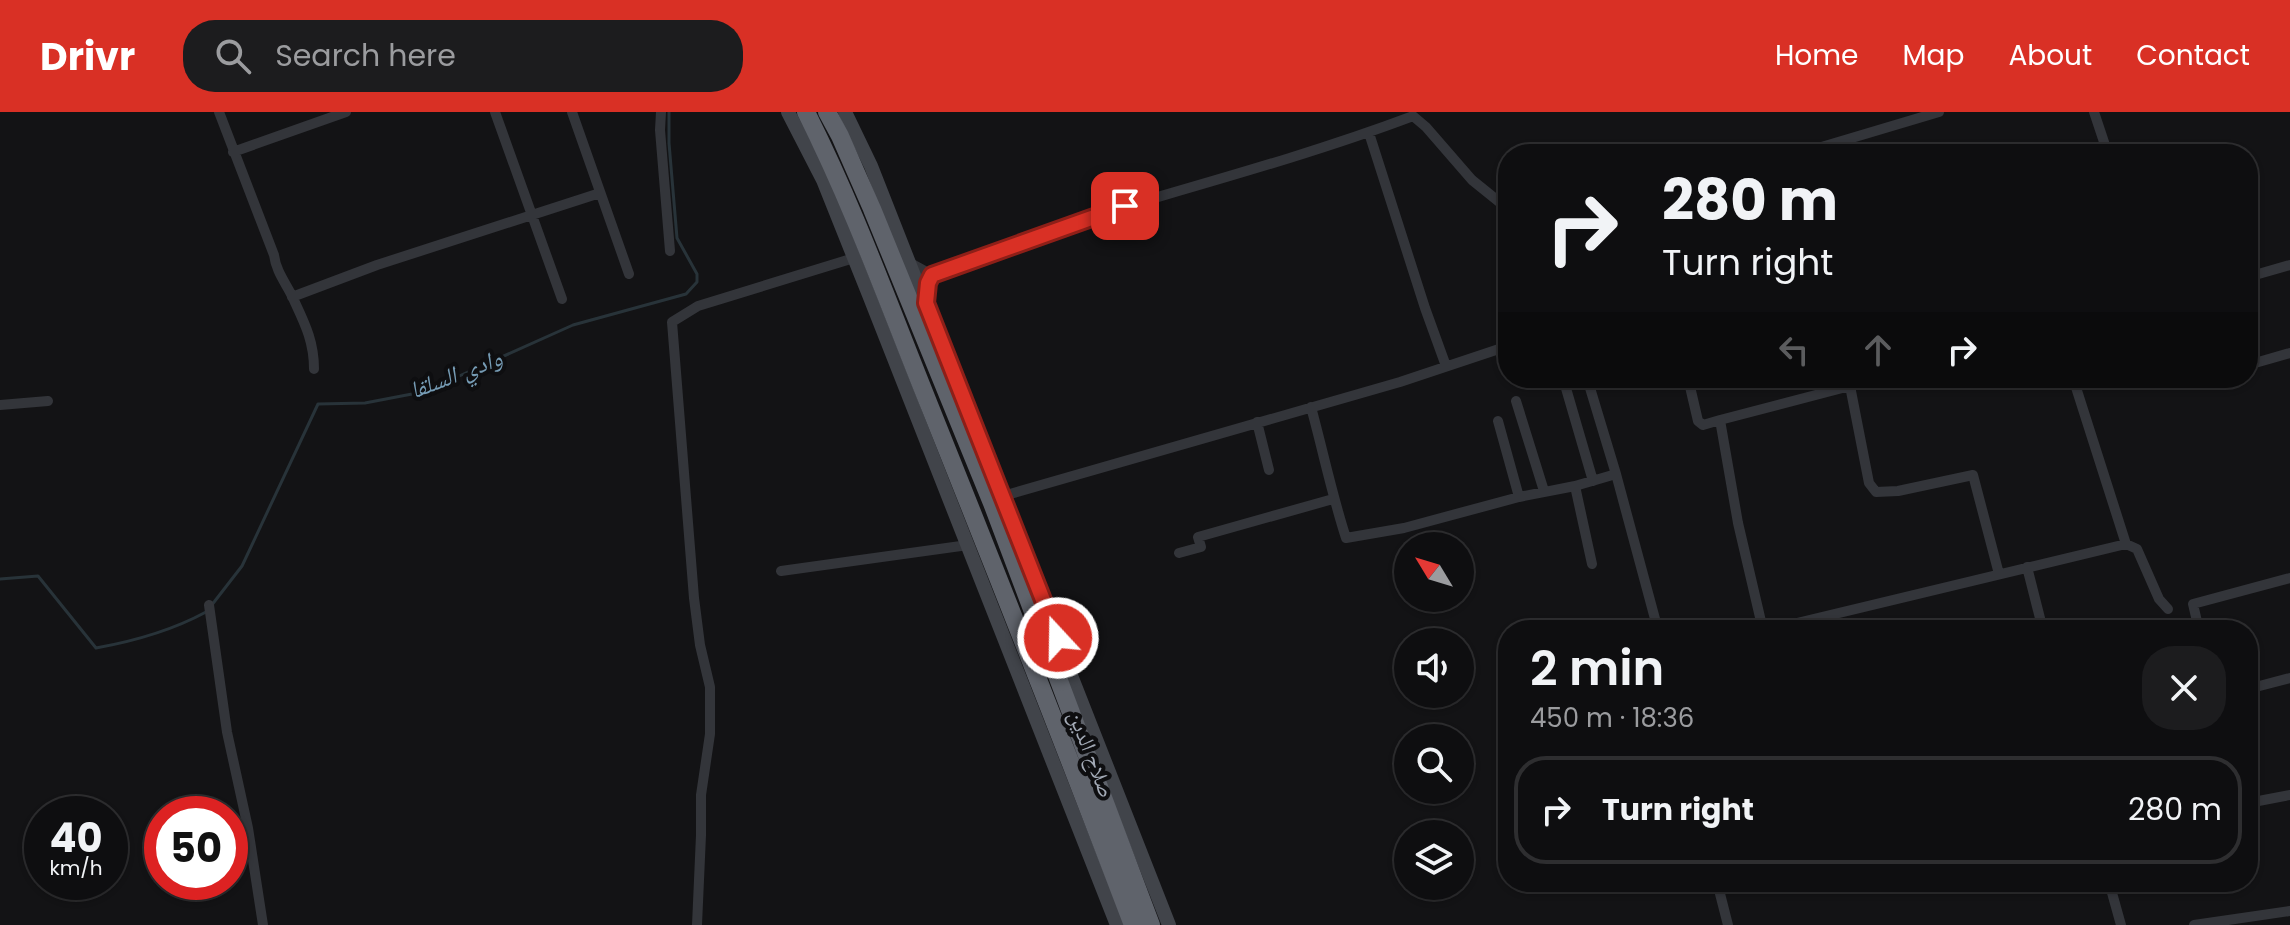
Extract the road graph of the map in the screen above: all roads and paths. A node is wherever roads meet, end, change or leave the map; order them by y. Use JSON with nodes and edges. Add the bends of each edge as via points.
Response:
{"nodes":[{"id":1,"x":219,"y":112,"type":"edge"},
{"id":2,"x":346,"y":112,"type":"edge"},
{"id":3,"x":495,"y":112,"type":"edge"},
{"id":4,"x":572,"y":112,"type":"edge"},
{"id":5,"x":661,"y":112,"type":"edge"},
{"id":6,"x":788,"y":112,"type":"edge"},
{"id":7,"x":806,"y":112,"type":"edge"},
{"id":8,"x":827,"y":112,"type":"edge"},
{"id":9,"x":845,"y":112,"type":"edge"},
{"id":10,"x":1939,"y":112,"type":"edge"},
{"id":11,"x":2094,"y":112,"type":"edge"},
{"id":12,"x":1412,"y":114,"type":"edge"},
{"id":13,"x":1369,"y":133,"type":"junction"},
{"id":14,"x":1832,"y":144,"type":"edge"},
{"id":15,"x":2105,"y":144,"type":"edge"},
{"id":16,"x":233,"y":152,"type":"junction"},
{"id":17,"x":600,"y":193,"type":"junction"},
{"id":18,"x":1498,"y":201,"type":"edge"},
{"id":19,"x":533,"y":214,"type":"junction"},
{"id":20,"x":670,"y":251,"type":"dead end"},
{"id":21,"x":854,"y":258,"type":"junction"},
{"id":22,"x":910,"y":263,"type":"junction"},
{"id":23,"x":2290,"y":265,"type":"edge"},
{"id":24,"x":629,"y":274,"type":"dead end"},
{"id":25,"x":2258,"y":274,"type":"edge"},
{"id":26,"x":932,"y":275,"type":"junction"},
{"id":27,"x":292,"y":297,"type":"junction"},
{"id":28,"x":562,"y":299,"type":"dead end"},
{"id":29,"x":926,"y":303,"type":"junction"},
{"id":30,"x":1498,"y":349,"type":"edge"},
{"id":31,"x":2290,"y":353,"type":"edge"},
{"id":32,"x":2258,"y":362,"type":"edge"},
{"id":33,"x":1446,"y":366,"type":"junction"},
{"id":34,"x":314,"y":369,"type":"dead end"},
{"id":35,"x":1566,"y":388,"type":"edge"},
{"id":36,"x":1590,"y":388,"type":"edge"},
{"id":37,"x":1690,"y":388,"type":"edge"},
{"id":38,"x":1827,"y":388,"type":"edge"},
{"id":39,"x":1838,"y":388,"type":"edge"},
{"id":40,"x":1853,"y":388,"type":"edge"},
{"id":41,"x":2076,"y":388,"type":"edge"},
{"id":42,"x":1828,"y":392,"type":"junction"},
{"id":43,"x":48,"y":401,"type":"dead end"},
{"id":44,"x":1516,"y":401,"type":"dead end"},
{"id":45,"x":0,"y":405,"type":"edge"},
{"id":46,"x":1311,"y":407,"type":"junction"},
{"id":47,"x":1720,"y":420,"type":"junction"},
{"id":48,"x":1498,"y":421,"type":"dead end"},
{"id":49,"x":1257,"y":422,"type":"junction"},
{"id":50,"x":1269,"y":470,"type":"dead end"},
{"id":51,"x":1616,"y":474,"type":"junction"},
{"id":52,"x":1593,"y":481,"type":"junction"},
{"id":53,"x":1575,"y":486,"type":"junction"},
{"id":54,"x":1544,"y":491,"type":"junction"},
{"id":55,"x":1003,"y":496,"type":"junction"},
{"id":56,"x":1519,"y":497,"type":"junction"},
{"id":57,"x":1333,"y":499,"type":"junction"},
{"id":58,"x":2126,"y":544,"type":"junction"},
{"id":59,"x":968,"y":545,"type":"junction"},
{"id":60,"x":1179,"y":553,"type":"dead end"},
{"id":61,"x":1592,"y":564,"type":"dead end"},
{"id":62,"x":2027,"y":567,"type":"junction"},
{"id":63,"x":781,"y":571,"type":"dead end"},
{"id":64,"x":1999,"y":574,"type":"junction"},
{"id":65,"x":2290,"y":578,"type":"edge"},
{"id":66,"x":209,"y":605,"type":"dead end"},
{"id":67,"x":2168,"y":609,"type":"dead end"},
{"id":68,"x":1655,"y":620,"type":"edge"},
{"id":69,"x":1763,"y":620,"type":"edge"},
{"id":70,"x":1808,"y":620,"type":"edge"},
{"id":71,"x":2040,"y":620,"type":"edge"},
{"id":72,"x":2197,"y":620,"type":"edge"},
{"id":73,"x":2290,"y":678,"type":"edge"},
{"id":74,"x":2258,"y":686,"type":"edge"},
{"id":75,"x":2290,"y":795,"type":"edge"},
{"id":76,"x":1083,"y":796,"type":"junction"},
{"id":77,"x":1104,"y":799,"type":"junction"},
{"id":78,"x":2258,"y":801,"type":"edge"},
{"id":79,"x":1720,"y":892,"type":"edge"},
{"id":80,"x":2112,"y":892,"type":"edge"},
{"id":81,"x":2290,"y":911,"type":"edge"},
{"id":82,"x":263,"y":925,"type":"edge"},
{"id":83,"x":697,"y":925,"type":"edge"},
{"id":84,"x":1117,"y":925,"type":"edge"},
{"id":85,"x":1133,"y":925,"type":"edge"},
{"id":86,"x":1151,"y":925,"type":"edge"},
{"id":87,"x":1169,"y":925,"type":"edge"},
{"id":88,"x":1728,"y":925,"type":"edge"},
{"id":89,"x":2121,"y":925,"type":"edge"},
{"id":90,"x":2194,"y":925,"type":"edge"}],
"edges":[{"from":1,"to":16,"type":"street"},
{"from":2,"to":16,"type":"street"},
{"from":3,"to":19,"type":"street"},
{"from":4,"to":17,"type":"street"},
{"from":5,"to":20,"type":"street"},
{"from":6,"to":21,"type":"main road"},
{"from":7,"to":76,"type":"highway","name":"صلاح الدين","via":[[868,253]]},
{"from":8,"to":77,"type":"highway","name":"صلاح الدين","via":[[992,503]]},
{"from":9,"to":22,"type":"main road"},
{"from":10,"to":14,"type":"street"},
{"from":11,"to":15,"type":"street"},
{"from":12,"to":13,"type":"street"},
{"from":12,"to":18,"type":"street"},
{"from":13,"to":26,"type":"street","via":[[1125,206]]},
{"from":13,"to":33,"type":"street"},
{"from":16,"to":27,"type":"street","via":[[275,266]]},
{"from":17,"to":19,"type":"street"},
{"from":17,"to":24,"type":"street"},
{"from":19,"to":27,"type":"street"},
{"from":19,"to":28,"type":"street"},
{"from":21,"to":59,"type":"main road"},
{"from":21,"to":83,"type":"street","via":[[698,306],[672,322],[694,598],[710,687]]},
{"from":22,"to":26,"type":"street"},
{"from":22,"to":29,"type":"main road"},
{"from":23,"to":25,"type":"street"},
{"from":26,"to":29,"type":"street"},
{"from":27,"to":34,"type":"street","via":[[314,346]]},
{"from":29,"to":55,"type":"main road"},
{"from":30,"to":33,"type":"street"},
{"from":31,"to":32,"type":"street"},
{"from":33,"to":46,"type":"street"},
{"from":35,"to":52,"type":"street"},
{"from":36,"to":51,"type":"street"},
{"from":37,"to":47,"type":"street","via":[[1698,421],[1703,425]]},
{"from":38,"to":42,"type":"street"},
{"from":39,"to":42,"type":"street"},
{"from":40,"to":64,"type":"street","via":[[1869,483],[1876,492],[1973,475]]},
{"from":41,"to":58,"type":"street"},
{"from":42,"to":47,"type":"street"},
{"from":43,"to":45,"type":"street"},
{"from":44,"to":54,"type":"street"},
{"from":46,"to":49,"type":"street"},
{"from":46,"to":57,"type":"street"},
{"from":47,"to":69,"type":"street","via":[[1738,523]]},
{"from":48,"to":56,"type":"street"},
{"from":49,"to":50,"type":"street"},
{"from":49,"to":55,"type":"street"},
{"from":51,"to":52,"type":"street"},
{"from":51,"to":68,"type":"street"},
{"from":52,"to":53,"type":"street"},
{"from":53,"to":54,"type":"street"},
{"from":53,"to":61,"type":"street"},
{"from":54,"to":56,"type":"street"},
{"from":55,"to":87,"type":"main road"},
{"from":56,"to":57,"type":"street","via":[[1346,538]]},
{"from":57,"to":60,"type":"street","via":[[1198,537],[1201,547]]},
{"from":58,"to":62,"type":"street"},
{"from":58,"to":67,"type":"street","via":[[2137,549]]},
{"from":59,"to":63,"type":"street"},
{"from":59,"to":84,"type":"main road"},
{"from":62,"to":64,"type":"street"},
{"from":62,"to":71,"type":"street"},
{"from":64,"to":70,"type":"street"},
{"from":65,"to":72,"type":"street","via":[[2193,604]]},
{"from":66,"to":82,"type":"street"},
{"from":73,"to":74,"type":"street"},
{"from":75,"to":78,"type":"street"},
{"from":76,"to":77,"type":"highway","via":[[1095,802]]},
{"from":76,"to":85,"type":"highway","name":"صلاح الدين"},
{"from":77,"to":86,"type":"highway","name":"صلاح الدين"},
{"from":79,"to":88,"type":"street"},
{"from":80,"to":89,"type":"street"},
{"from":81,"to":90,"type":"street"}]}
